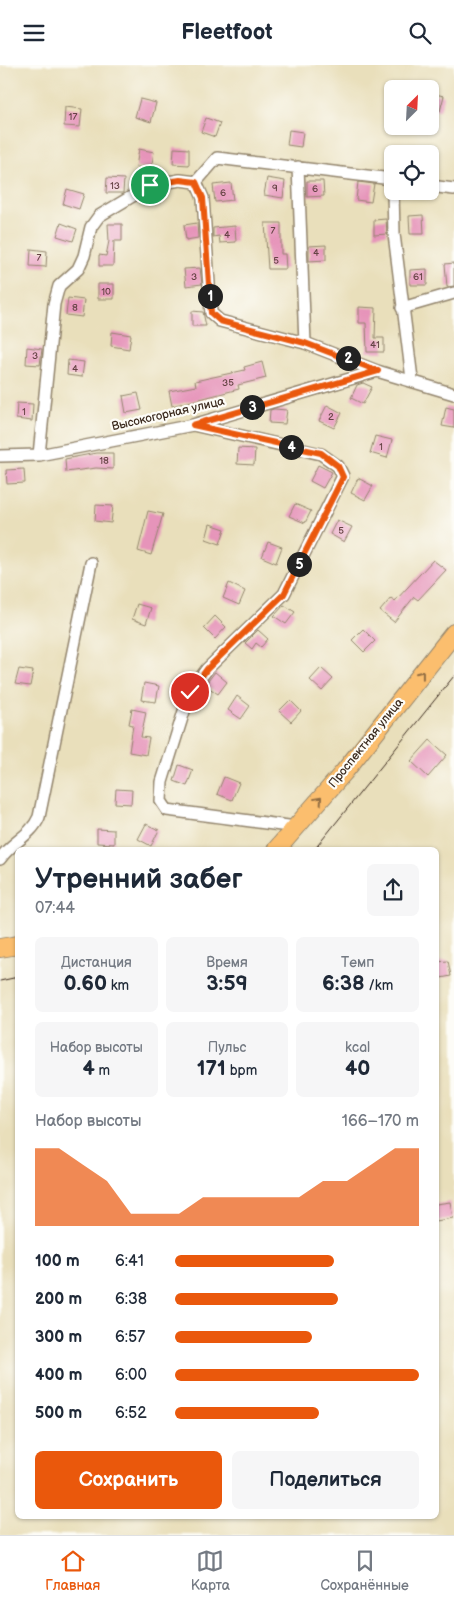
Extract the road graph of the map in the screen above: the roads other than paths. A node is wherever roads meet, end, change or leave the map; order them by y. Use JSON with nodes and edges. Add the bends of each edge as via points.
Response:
{"nodes":[{"id":1,"x":298,"y":167,"type":"junction"},
{"id":2,"x":384,"y":178,"type":"edge"},
{"id":3,"x":196,"y":182,"type":"junction"},
{"id":4,"x":439,"y":187,"type":"edge"},
{"id":5,"x":454,"y":189,"type":"edge"},
{"id":6,"x":393,"y":200,"type":"edge"},
{"id":7,"x":454,"y":293,"type":"edge"},
{"id":8,"x":402,"y":308,"type":"junction"},
{"id":9,"x":305,"y":343,"type":"junction"},
{"id":10,"x":378,"y":371,"type":"junction"},
{"id":11,"x":412,"y":379,"type":"junction"},
{"id":12,"x":454,"y":394,"type":"edge"},
{"id":13,"x":193,"y":425,"type":"junction"},
{"id":14,"x":39,"y":455,"type":"junction"},
{"id":15,"x":0,"y":456,"type":"edge"},
{"id":16,"x":91,"y":563,"type":"dead end"},
{"id":17,"x":454,"y":633,"type":"edge"},
{"id":18,"x":296,"y":827,"type":"junction"},
{"id":19,"x":279,"y":847,"type":"edge"},
{"id":20,"x":0,"y":859,"type":"edge"},
{"id":21,"x":15,"y":946,"type":"edge"},
{"id":22,"x":0,"y":948,"type":"edge"}],
"edges":[{"from":1,"to":2,"type":"street"},
{"from":1,"to":3,"type":"street","via":[[217,158]]},
{"from":1,"to":9,"type":"street"},
{"from":3,"to":9,"type":"street","via":[[203,198],[211,313],[220,321]]},
{"from":3,"to":14,"type":"street","via":[[180,180],[150,185],[99,216],[91,227],[78,269],[59,286],[54,303]]},
{"from":4,"to":5,"type":"street"},
{"from":6,"to":8,"type":"street"},
{"from":7,"to":8,"type":"street"},
{"from":8,"to":11,"type":"street"},
{"from":9,"to":10,"type":"street"},
{"from":10,"to":11,"type":"street","name":"Высокогорная улица"},
{"from":10,"to":13,"type":"street","name":"Высокогорная улица"},
{"from":11,"to":12,"type":"street","name":"Высокогорная улица","via":[[435,390]]},
{"from":13,"to":14,"type":"street","name":"Высокогорная улица"},
{"from":13,"to":18,"type":"street","via":[[321,453],[338,466],[343,477],[284,594],[207,669],[190,692],[162,782],[161,801],[167,810]]},
{"from":14,"to":15,"type":"street","name":"Высокогорная улица"},
{"from":16,"to":20,"type":"street","via":[[39,817],[34,827]]},
{"from":18,"to":17,"type":"main road","name":"Проспектная улица","one_way":true},
{"from":18,"to":19,"type":"main road","name":"Проспектная улица"},
{"from":21,"to":22,"type":"main road"}]}
